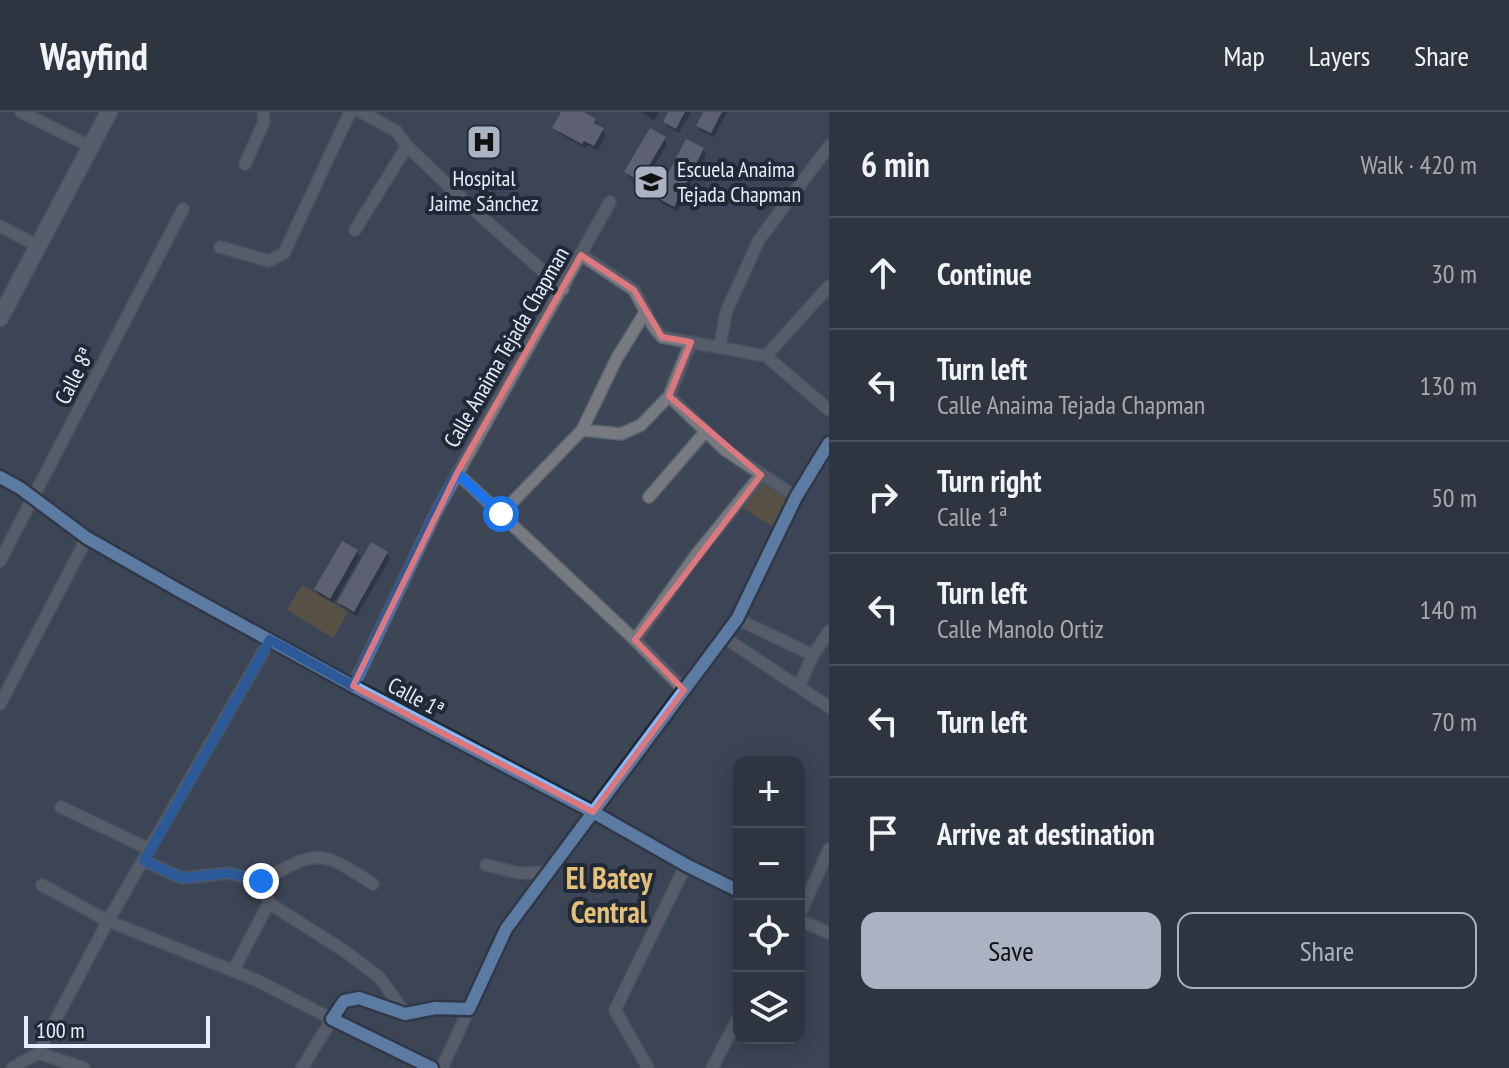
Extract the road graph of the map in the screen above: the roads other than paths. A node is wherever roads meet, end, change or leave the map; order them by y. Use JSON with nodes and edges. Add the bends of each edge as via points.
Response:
{"nodes":[{"id":1,"x":21,"y":112,"type":"edge"},
{"id":2,"x":109,"y":112,"type":"edge"},
{"id":3,"x":263,"y":112,"type":"edge"},
{"id":4,"x":350,"y":112,"type":"edge"},
{"id":5,"x":361,"y":112,"type":"edge"},
{"id":6,"x":407,"y":146,"type":"junction"},
{"id":7,"x":829,"y":146,"type":"edge"},
{"id":8,"x":91,"y":147,"type":"junction"},
{"id":9,"x":245,"y":164,"type":"dead end"},
{"id":10,"x":610,"y":202,"type":"dead end"},
{"id":11,"x":183,"y":209,"type":"dead end"},
{"id":12,"x":0,"y":226,"type":"edge"},
{"id":13,"x":355,"y":230,"type":"dead end"},
{"id":14,"x":38,"y":246,"type":"junction"},
{"id":15,"x":220,"y":247,"type":"dead end"},
{"id":16,"x":581,"y":255,"type":"junction"},
{"id":17,"x":829,"y":286,"type":"edge"},
{"id":18,"x":563,"y":289,"type":"junction"},
{"id":19,"x":646,"y":311,"type":"junction"},
{"id":20,"x":0,"y":318,"type":"edge"},
{"id":21,"x":691,"y":342,"type":"junction"},
{"id":22,"x":720,"y":347,"type":"junction"},
{"id":23,"x":766,"y":356,"type":"junction"},
{"id":24,"x":669,"y":396,"type":"junction"},
{"id":25,"x":829,"y":410,"type":"edge"},
{"id":26,"x":582,"y":430,"type":"junction"},
{"id":27,"x":705,"y":432,"type":"junction"},
{"id":28,"x":829,"y":443,"type":"edge"},
{"id":29,"x":457,"y":473,"type":"junction"},
{"id":30,"x":761,"y":475,"type":"junction"},
{"id":31,"x":0,"y":477,"type":"edge"},
{"id":32,"x":649,"y":497,"type":"dead end"},
{"id":33,"x":796,"y":497,"type":"junction"},
{"id":34,"x":33,"y":498,"type":"junction"},
{"id":35,"x":501,"y":514,"type":"junction"},
{"id":36,"x":87,"y":538,"type":"junction"},
{"id":37,"x":0,"y":561,"type":"edge"},
{"id":38,"x":737,"y":619,"type":"junction"},
{"id":39,"x":829,"y":631,"type":"edge"},
{"id":40,"x":725,"y":638,"type":"junction"},
{"id":41,"x":270,"y":640,"type":"junction"},
{"id":42,"x":635,"y":640,"type":"junction"},
{"id":43,"x":813,"y":655,"type":"junction"},
{"id":44,"x":353,"y":686,"type":"junction"},
{"id":45,"x":799,"y":686,"type":"junction"},
{"id":46,"x":684,"y":690,"type":"junction"},
{"id":47,"x":0,"y":704,"type":"edge"},
{"id":48,"x":829,"y":707,"type":"edge"},
{"id":49,"x":61,"y":807,"type":"dead end"},
{"id":50,"x":593,"y":812,"type":"junction"},
{"id":51,"x":829,"y":849,"type":"edge"},
{"id":52,"x":146,"y":855,"type":"junction"},
{"id":53,"x":486,"y":865,"type":"dead end"},
{"id":54,"x":686,"y":865,"type":"junction"},
{"id":55,"x":550,"y":872,"type":"junction"},
{"id":56,"x":261,"y":881,"type":"junction"},
{"id":57,"x":373,"y":884,"type":"dead end"},
{"id":58,"x":42,"y":885,"type":"dead end"},
{"id":59,"x":733,"y":888,"type":"edge"},
{"id":60,"x":269,"y":903,"type":"junction"},
{"id":61,"x":805,"y":904,"type":"edge"},
{"id":62,"x":108,"y":921,"type":"junction"},
{"id":63,"x":805,"y":921,"type":"edge"},
{"id":64,"x":829,"y":933,"type":"edge"},
{"id":65,"x":233,"y":971,"type":"junction"},
{"id":66,"x":469,"y":1009,"type":"junction"},
{"id":67,"x":405,"y":1014,"type":"junction"},
{"id":68,"x":332,"y":1019,"type":"junction"},
{"id":69,"x":733,"y":1028,"type":"edge"},
{"id":70,"x":38,"y":1053,"type":"junction"},
{"id":71,"x":0,"y":1064,"type":"edge"},
{"id":72,"x":11,"y":1068,"type":"edge"},
{"id":73,"x":84,"y":1068,"type":"edge"},
{"id":74,"x":302,"y":1068,"type":"edge"},
{"id":75,"x":432,"y":1068,"type":"edge"},
{"id":76,"x":442,"y":1068,"type":"edge"},
{"id":77,"x":648,"y":1068,"type":"edge"},
{"id":78,"x":712,"y":1068,"type":"edge"}],
"edges":[{"from":1,"to":8,"type":"street"},
{"from":2,"to":8,"type":"main road"},
{"from":3,"to":9,"type":"street","via":[[264,122]]},
{"from":4,"to":15,"type":"street","via":[[284,253],[269,261]]},
{"from":5,"to":6,"type":"street","via":[[396,131]]},
{"from":6,"to":13,"type":"street"},
{"from":6,"to":18,"type":"street"},
{"from":7,"to":22,"type":"street","via":[[759,240],[726,312]]},
{"from":8,"to":14,"type":"main road"},
{"from":10,"to":16,"type":"street","name":"Calle Anaima Tejada Chapman"},
{"from":11,"to":34,"type":"street","name":"Calle 8ª"},
{"from":12,"to":14,"type":"street"},
{"from":14,"to":20,"type":"main road"},
{"from":16,"to":18,"type":"street","name":"Calle Anaima Tejada Chapman"},
{"from":16,"to":19,"type":"street","via":[[634,290]]},
{"from":17,"to":23,"type":"street"},
{"from":18,"to":29,"type":"street","name":"Calle Anaima Tejada Chapman"},
{"from":19,"to":21,"type":"street","via":[[662,337]]},
{"from":19,"to":26,"type":"street"},
{"from":21,"to":22,"type":"street"},
{"from":21,"to":24,"type":"street"},
{"from":22,"to":23,"type":"street"},
{"from":23,"to":25,"type":"street"},
{"from":24,"to":26,"type":"street","via":[[641,425],[621,434]]},
{"from":24,"to":27,"type":"street"},
{"from":26,"to":35,"type":"street"},
{"from":27,"to":30,"type":"street"},
{"from":27,"to":32,"type":"street"},
{"from":28,"to":33,"type":"street"},
{"from":29,"to":35,"type":"street"},
{"from":29,"to":44,"type":"street","name":"Calle Anaima Tejada Chapman"},
{"from":30,"to":33,"type":"street"},
{"from":30,"to":42,"type":"street"},
{"from":31,"to":34,"type":"street","name":"Calle 1ª"},
{"from":33,"to":38,"type":"street"},
{"from":34,"to":36,"type":"street","name":"Calle 1ª"},
{"from":34,"to":37,"type":"street","name":"Calle 8ª"},
{"from":35,"to":42,"type":"street"},
{"from":36,"to":41,"type":"street","name":"Calle 1ª"},
{"from":36,"to":47,"type":"street"},
{"from":38,"to":40,"type":"street"},
{"from":38,"to":43,"type":"street"},
{"from":39,"to":43,"type":"street"},
{"from":40,"to":45,"type":"street"},
{"from":40,"to":46,"type":"street"},
{"from":41,"to":44,"type":"street","name":"Calle 1ª"},
{"from":41,"to":52,"type":"street"},
{"from":42,"to":46,"type":"street"},
{"from":43,"to":45,"type":"street"},
{"from":44,"to":50,"type":"street","name":"Calle 1ª"},
{"from":45,"to":48,"type":"street"},
{"from":46,"to":50,"type":"street"},
{"from":49,"to":52,"type":"street"},
{"from":50,"to":54,"type":"street","name":"Calle 1ª"},
{"from":50,"to":55,"type":"street"},
{"from":51,"to":61,"type":"street"},
{"from":52,"to":56,"type":"street","via":[[182,878],[229,873]]},
{"from":52,"to":62,"type":"street"},
{"from":53,"to":55,"type":"street","via":[[519,873]]},
{"from":54,"to":59,"type":"street","name":"Calle 1ª"},
{"from":54,"to":77,"type":"street","via":[[615,1010]]},
{"from":55,"to":66,"type":"street","via":[[506,929]]},
{"from":56,"to":57,"type":"street","via":[[297,861],[321,855]]},
{"from":56,"to":60,"type":"street"},
{"from":58,"to":62,"type":"street"},
{"from":60,"to":65,"type":"street"},
{"from":60,"to":67,"type":"street","via":[[380,978]]},
{"from":62,"to":65,"type":"street"},
{"from":62,"to":70,"type":"street"},
{"from":63,"to":64,"type":"street"},
{"from":65,"to":68,"type":"street"},
{"from":66,"to":67,"type":"street"},
{"from":66,"to":76,"type":"street"},
{"from":67,"to":68,"type":"street","via":[[359,998],[344,1001]]},
{"from":68,"to":74,"type":"street"},
{"from":68,"to":75,"type":"street"},
{"from":69,"to":78,"type":"street"},
{"from":70,"to":72,"type":"street"},
{"from":70,"to":73,"type":"street"},
{"from":71,"to":72,"type":"street"}]}
